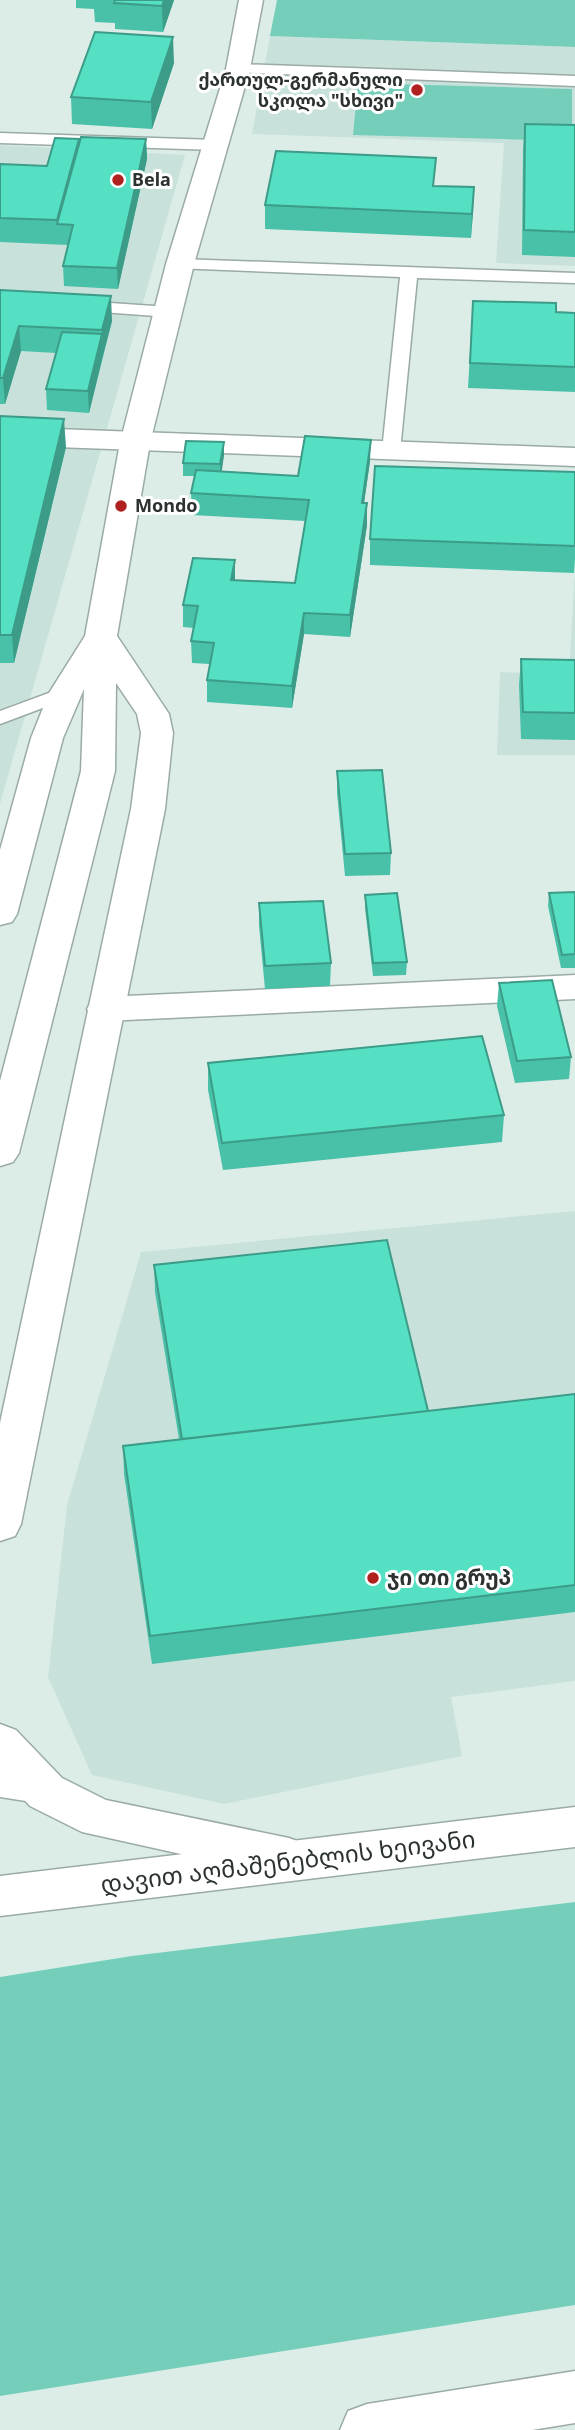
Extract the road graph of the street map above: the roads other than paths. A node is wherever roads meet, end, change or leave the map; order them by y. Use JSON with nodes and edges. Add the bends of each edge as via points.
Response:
{"nodes":[{"id":1,"x":251,"y":0,"type":"edge"},
{"id":2,"x":238,"y":69,"type":"junction"},
{"id":3,"x":575,"y":81,"type":"edge"},
{"id":4,"x":0,"y":138,"type":"edge"},
{"id":5,"x":216,"y":145,"type":"junction"},
{"id":6,"x":180,"y":264,"type":"junction"},
{"id":7,"x":409,"y":272,"type":"junction"},
{"id":8,"x":575,"y":278,"type":"edge"},
{"id":9,"x":65,"y":306,"type":"edge"},
{"id":10,"x":169,"y":312,"type":"junction"},
{"id":11,"x":0,"y":436,"type":"edge"},
{"id":12,"x":135,"y":443,"type":"junction"},
{"id":13,"x":391,"y":451,"type":"junction"},
{"id":14,"x":575,"y":457,"type":"edge"},
{"id":15,"x":101,"y":636,"type":"junction"},
{"id":16,"x":65,"y":693,"type":"junction"},
{"id":17,"x":0,"y":718,"type":"edge"},
{"id":18,"x":0,"y":915,"type":"edge"},
{"id":19,"x":575,"y":986,"type":"edge"},
{"id":20,"x":105,"y":1009,"type":"junction"},
{"id":21,"x":0,"y":1153,"type":"edge"},
{"id":22,"x":0,"y":1524,"type":"edge"},
{"id":23,"x":0,"y":1743,"type":"edge"},
{"id":24,"x":0,"y":1785,"type":"edge"},
{"id":25,"x":46,"y":1792,"type":"junction"},
{"id":26,"x":575,"y":1827,"type":"edge"},
{"id":27,"x":300,"y":1860,"type":"junction"},
{"id":28,"x":0,"y":1896,"type":"edge"},
{"id":29,"x":575,"y":2397,"type":"edge"},
{"id":30,"x":367,"y":2430,"type":"edge"}],
"edges":[{"from":1,"to":2,"type":"main road"},
{"from":2,"to":3,"type":"lane"},
{"from":2,"to":5,"type":"main road"},
{"from":4,"to":5,"type":"lane"},
{"from":5,"to":6,"type":"main road"},
{"from":6,"to":7,"type":"lane"},
{"from":6,"to":10,"type":"main road"},
{"from":7,"to":8,"type":"lane"},
{"from":7,"to":13,"type":"lane"},
{"from":9,"to":10,"type":"lane"},
{"from":10,"to":12,"type":"main road"},
{"from":11,"to":12,"type":"main road"},
{"from":12,"to":13,"type":"main road"},
{"from":12,"to":15,"type":"main road"},
{"from":13,"to":14,"type":"main road"},
{"from":15,"to":16,"type":"main road"},
{"from":15,"to":20,"type":"main road","via":[[153,714],[157,733],[148,808]]},
{"from":15,"to":21,"type":"main road","via":[[97,771]]},
{"from":16,"to":17,"type":"lane"},
{"from":16,"to":18,"type":"main road","via":[[47,738]]},
{"from":19,"to":20,"type":"main road"},
{"from":20,"to":22,"type":"main road"},
{"from":23,"to":25,"type":"main road"},
{"from":24,"to":25,"type":"lane"},
{"from":25,"to":27,"type":"main road","via":[[98,1818]]},
{"from":26,"to":27,"type":"main road","name":"დავით აღმაშენებლის ხეივანი"},
{"from":27,"to":28,"type":"main road","name":"დავით აღმაშენებლის ხეივანი"},
{"from":29,"to":30,"type":"main road"}]}
